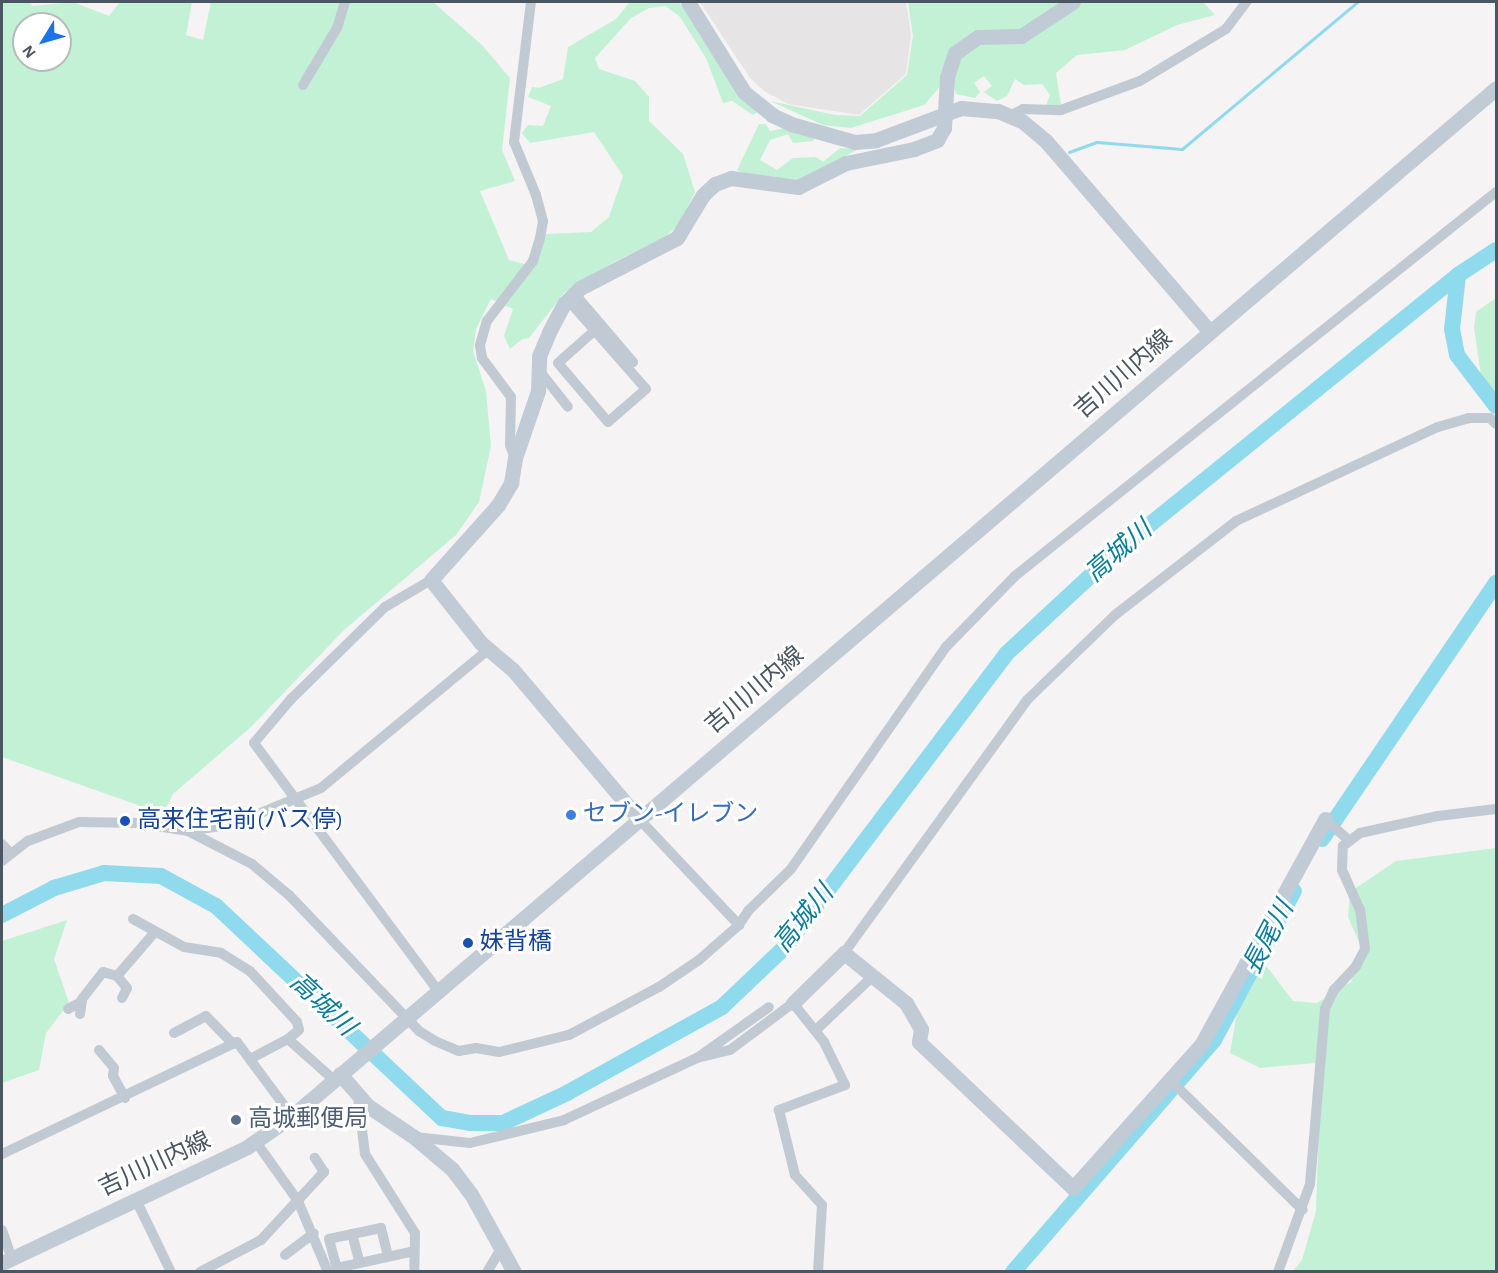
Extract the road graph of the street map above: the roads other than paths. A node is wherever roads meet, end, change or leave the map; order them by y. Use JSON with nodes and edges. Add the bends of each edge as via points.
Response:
{"nodes":[{"id":1,"x":345,"y":2,"type":"edge"},
{"id":2,"x":531,"y":2,"type":"edge"},
{"id":3,"x":688,"y":2,"type":"edge"},
{"id":4,"x":1073,"y":2,"type":"edge"},
{"id":5,"x":1246,"y":2,"type":"edge"},
{"id":6,"x":303,"y":85,"type":"dead end"},
{"id":7,"x":1497,"y":88,"type":"edge"},
{"id":8,"x":947,"y":111,"type":"junction"},
{"id":9,"x":1010,"y":116,"type":"junction"},
{"id":10,"x":1497,"y":192,"type":"edge"},
{"id":11,"x":571,"y":297,"type":"junction"},
{"id":12,"x":594,"y":331,"type":"junction"},
{"id":13,"x":1209,"y":332,"type":"junction"},
{"id":14,"x":633,"y":362,"type":"dead end"},
{"id":15,"x":538,"y":369,"type":"junction"},
{"id":16,"x":568,"y":407,"type":"dead end"},
{"id":17,"x":1497,"y":424,"type":"edge"},
{"id":18,"x":514,"y":458,"type":"junction"},
{"id":19,"x":431,"y":580,"type":"junction"},
{"id":20,"x":489,"y":649,"type":"junction"},
{"id":21,"x":295,"y":799,"type":"junction"},
{"id":22,"x":1497,"y":809,"type":"edge"},
{"id":23,"x":639,"y":819,"type":"junction"},
{"id":24,"x":1330,"y":823,"type":"joint"},
{"id":25,"x":188,"y":831,"type":"junction"},
{"id":26,"x":1347,"y":839,"type":"junction"},
{"id":27,"x":2,"y":844,"type":"edge"},
{"id":28,"x":11,"y":854,"type":"junction"},
{"id":29,"x":2,"y":861,"type":"edge"},
{"id":30,"x":133,"y":919,"type":"dead end"},
{"id":31,"x":739,"y":925,"type":"junction"},
{"id":32,"x":155,"y":932,"type":"junction"},
{"id":33,"x":844,"y":953,"type":"junction"},
{"id":34,"x":117,"y":976,"type":"junction"},
{"id":35,"x":872,"y":977,"type":"junction"},
{"id":36,"x":438,"y":991,"type":"junction"},
{"id":37,"x":122,"y":998,"type":"dead end"},
{"id":38,"x":793,"y":1003,"type":"junction"},
{"id":39,"x":769,"y":1007,"type":"dead end"},
{"id":40,"x":68,"y":1009,"type":"dead end"},
{"id":41,"x":407,"y":1018,"type":"junction"},
{"id":42,"x":817,"y":1029,"type":"junction"},
{"id":43,"x":174,"y":1033,"type":"dead end"},
{"id":44,"x":288,"y":1039,"type":"junction"},
{"id":45,"x":233,"y":1044,"type":"junction"},
{"id":46,"x":99,"y":1050,"type":"dead end"},
{"id":47,"x":697,"y":1058,"type":"junction"},
{"id":48,"x":250,"y":1059,"type":"junction"},
{"id":49,"x":342,"y":1073,"type":"junction"},
{"id":50,"x":1173,"y":1083,"type":"junction"},
{"id":51,"x":358,"y":1097,"type":"junction"},
{"id":52,"x":125,"y":1098,"type":"junction"},
{"id":53,"x":292,"y":1116,"type":"junction"},
{"id":54,"x":414,"y":1137,"type":"junction"},
{"id":55,"x":256,"y":1142,"type":"junction"},
{"id":56,"x":2,"y":1154,"type":"edge"},
{"id":57,"x":315,"y":1158,"type":"dead end"},
{"id":58,"x":136,"y":1200,"type":"junction"},
{"id":59,"x":298,"y":1201,"type":"junction"},
{"id":60,"x":1303,"y":1210,"type":"junction"},
{"id":61,"x":2,"y":1230,"type":"edge"},
{"id":62,"x":314,"y":1233,"type":"junction"},
{"id":63,"x":352,"y":1234,"type":"junction"},
{"id":64,"x":500,"y":1250,"type":"junction"},
{"id":65,"x":414,"y":1251,"type":"junction"},
{"id":66,"x":285,"y":1255,"type":"dead end"},
{"id":67,"x":388,"y":1256,"type":"junction"},
{"id":68,"x":6,"y":1260,"type":"edge"},
{"id":69,"x":360,"y":1263,"type":"junction"},
{"id":70,"x":171,"y":1272,"type":"edge"},
{"id":71,"x":200,"y":1272,"type":"edge"},
{"id":72,"x":328,"y":1272,"type":"edge"},
{"id":73,"x":414,"y":1272,"type":"edge"},
{"id":74,"x":487,"y":1272,"type":"edge"},
{"id":75,"x":514,"y":1272,"type":"edge"},
{"id":76,"x":818,"y":1272,"type":"edge"},
{"id":77,"x":1278,"y":1272,"type":"edge"}],
"edges":[{"from":1,"to":6,"type":"street","via":[[337,28]]},
{"from":2,"to":18,"type":"street","via":[[514,142],[543,221],[533,261],[494,310],[480,345],[482,358],[511,397],[510,445]]},
{"from":3,"to":8,"type":"street","via":[[744,92],[772,115],[791,124],[855,142],[876,140]]},
{"from":4,"to":8,"type":"street","via":[[1022,36],[978,37],[960,48],[946,77]]},
{"from":5,"to":9,"type":"street","via":[[1226,30],[1140,81],[1061,110],[1023,109]]},
{"from":7,"to":13,"type":"street","name":"吉川川内線"},
{"from":8,"to":9,"type":"street","via":[[971,107]]},
{"from":8,"to":11,"type":"street","via":[[938,140],[846,163],[798,187],[731,178],[715,184],[670,243]]},
{"from":9,"to":13,"type":"street","via":[[1046,140]]},
{"from":10,"to":31,"type":"street","via":[[1074,527],[977,613],[946,647],[791,869]]},
{"from":11,"to":12,"type":"street"},
{"from":11,"to":14,"type":"street"},
{"from":11,"to":15,"type":"street","via":[[541,348]]},
{"from":12,"to":12,"type":"street","via":[[646,390],[608,422],[558,363]]},
{"from":13,"to":23,"type":"street","name":"吉川川内線"},
{"from":15,"to":16,"type":"street"},
{"from":15,"to":18,"type":"street","via":[[538,391]]},
{"from":17,"to":33,"type":"street","via":[[1490,418],[1469,418],[1438,427],[1246,516],[1210,539],[1123,609],[1063,661],[1027,700]]},
{"from":18,"to":19,"type":"street","via":[[511,483],[498,505]]},
{"from":19,"to":20,"type":"street"},
{"from":19,"to":21,"type":"street","via":[[386,607],[255,739],[254,743]]},
{"from":20,"to":21,"type":"street","via":[[321,788]]},
{"from":20,"to":23,"type":"street","via":[[513,670]]},
{"from":21,"to":25,"type":"street","via":[[234,824]]},
{"from":21,"to":36,"type":"street"},
{"from":22,"to":26,"type":"street","via":[[1438,816]]},
{"from":23,"to":31,"type":"street"},
{"from":23,"to":36,"type":"street","name":"吉川川内線"},
{"from":24,"to":26,"type":"street"},
{"from":24,"to":50,"type":"street","via":[[1214,1026]]},
{"from":25,"to":28,"type":"street","via":[[138,823],[79,822],[28,841]]},
{"from":25,"to":41,"type":"street","via":[[220,844],[260,870]]},
{"from":26,"to":60,"type":"street","via":[[1340,857],[1342,870],[1360,910],[1365,949],[1356,966],[1334,990],[1325,1009],[1312,1167]]},
{"from":27,"to":28,"type":"street"},
{"from":28,"to":29,"type":"street"},
{"from":30,"to":32,"type":"street"},
{"from":31,"to":41,"type":"street","via":[[699,960],[609,1016],[569,1035],[527,1047],[499,1052],[476,1048],[459,1051],[419,1031]]},
{"from":32,"to":34,"type":"street"},
{"from":32,"to":44,"type":"street","via":[[184,947],[221,952],[250,971],[297,1022],[299,1030]]},
{"from":33,"to":35,"type":"street"},
{"from":33,"to":38,"type":"street"},
{"from":34,"to":37,"type":"street","via":[[127,988]]},
{"from":34,"to":40,"type":"street","via":[[103,972],[81,1008]]},
{"from":35,"to":42,"type":"street"},
{"from":35,"to":50,"type":"street","via":[[906,1003],[921,1029],[919,1042],[1073,1188]]},
{"from":36,"to":41,"type":"street","name":"吉川川内線"},
{"from":38,"to":42,"type":"street"},
{"from":38,"to":47,"type":"street","via":[[745,1042]]},
{"from":39,"to":47,"type":"street"},
{"from":41,"to":49,"type":"street","name":"吉川川内線"},
{"from":42,"to":76,"type":"street","via":[[845,1084],[779,1110],[795,1176],[822,1205]]},
{"from":43,"to":45,"type":"street","via":[[206,1016]]},
{"from":44,"to":48,"type":"street"},
{"from":44,"to":49,"type":"street"},
{"from":45,"to":48,"type":"street","via":[[237,1042]]},
{"from":45,"to":52,"type":"street"},
{"from":46,"to":52,"type":"street","via":[[114,1068],[113,1076]]},
{"from":47,"to":54,"type":"street","via":[[564,1120],[503,1138],[470,1143]]},
{"from":48,"to":53,"type":"street"},
{"from":49,"to":51,"type":"street"},
{"from":49,"to":53,"type":"street","name":"吉川川内線"},
{"from":50,"to":60,"type":"street"},
{"from":51,"to":54,"type":"street"},
{"from":51,"to":65,"type":"street","via":[[365,1154],[415,1233]]},
{"from":52,"to":56,"type":"street"},
{"from":53,"to":55,"type":"street","name":"吉川川内線"},
{"from":54,"to":64,"type":"street","via":[[452,1169],[471,1194]]},
{"from":55,"to":58,"type":"street","name":"吉川川内線"},
{"from":55,"to":59,"type":"street"},
{"from":57,"to":59,"type":"street","via":[[324,1172]]},
{"from":58,"to":68,"type":"street","name":"吉川川内線"},
{"from":58,"to":70,"type":"street"},
{"from":59,"to":62,"type":"street"},
{"from":59,"to":71,"type":"street","via":[[261,1240]]},
{"from":60,"to":77,"type":"street"},
{"from":61,"to":68,"type":"street"},
{"from":62,"to":66,"type":"street"},
{"from":62,"to":72,"type":"street"},
{"from":63,"to":67,"type":"street","via":[[381,1228]]},
{"from":63,"to":69,"type":"street"},
{"from":63,"to":69,"type":"street","via":[[329,1239],[337,1268]]},
{"from":64,"to":74,"type":"street"},
{"from":64,"to":75,"type":"street"},
{"from":65,"to":67,"type":"street"},
{"from":65,"to":73,"type":"street"},
{"from":67,"to":69,"type":"street"}]}
